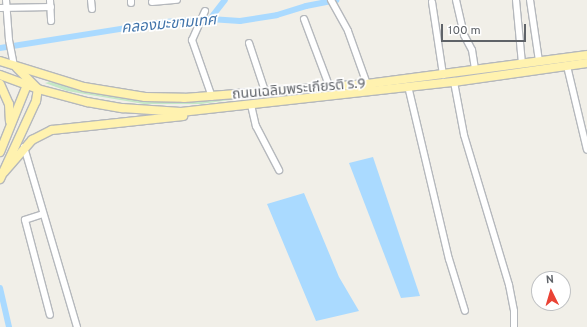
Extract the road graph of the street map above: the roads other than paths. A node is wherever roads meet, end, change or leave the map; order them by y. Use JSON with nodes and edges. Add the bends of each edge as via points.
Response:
{"nodes":[{"id":1,"x":6,"y":0,"type":"edge"},
{"id":2,"x":50,"y":0,"type":"edge"},
{"id":3,"x":91,"y":0,"type":"edge"},
{"id":4,"x":177,"y":0,"type":"edge"},
{"id":5,"x":331,"y":0,"type":"edge"},
{"id":6,"x":456,"y":0,"type":"edge"},
{"id":7,"x":516,"y":0,"type":"edge"},
{"id":8,"x":530,"y":0,"type":"edge"},
{"id":9,"x":152,"y":2,"type":"dead end"},
{"id":10,"x":432,"y":2,"type":"dead end"},
{"id":11,"x":51,"y":7,"type":"junction"},
{"id":12,"x":3,"y":8,"type":"edge"},
{"id":13,"x":92,"y":9,"type":"dead end"},
{"id":14,"x":205,"y":11,"type":"dead end"},
{"id":15,"x":304,"y":19,"type":"dead end"},
{"id":16,"x":51,"y":21,"type":"dead end"},
{"id":17,"x":249,"y":43,"type":"dead end"},
{"id":18,"x":587,"y":55,"type":"edge"},
{"id":19,"x":0,"y":61,"type":"edge"},
{"id":20,"x":539,"y":62,"type":"junction"},
{"id":21,"x":587,"y":63,"type":"edge"},
{"id":22,"x":522,"y":64,"type":"junction"},
{"id":23,"x":14,"y":66,"type":"junction"},
{"id":24,"x":567,"y":66,"type":"junction"},
{"id":25,"x":475,"y":70,"type":"junction"},
{"id":26,"x":443,"y":74,"type":"junction"},
{"id":27,"x":0,"y":75,"type":"edge"},
{"id":28,"x":49,"y":78,"type":"junction"},
{"id":29,"x":453,"y":78,"type":"junction"},
{"id":30,"x":0,"y":84,"type":"edge"},
{"id":31,"x":367,"y":84,"type":"junction"},
{"id":32,"x":32,"y":86,"type":"junction"},
{"id":33,"x":408,"y":86,"type":"junction"},
{"id":34,"x":330,"y":88,"type":"junction"},
{"id":35,"x":265,"y":91,"type":"junction"},
{"id":36,"x":212,"y":97,"type":"junction"},
{"id":37,"x":251,"y":105,"type":"junction"},
{"id":38,"x":205,"y":110,"type":"junction"},
{"id":39,"x":10,"y":126,"type":"junction"},
{"id":40,"x":24,"y":147,"type":"junction"},
{"id":41,"x":587,"y":150,"type":"edge"},
{"id":42,"x":0,"y":152,"type":"edge"},
{"id":43,"x":279,"y":170,"type":"dead end"},
{"id":44,"x":2,"y":175,"type":"edge"},
{"id":45,"x":42,"y":214,"type":"junction"},
{"id":46,"x":465,"y":311,"type":"dead end"},
{"id":47,"x":50,"y":315,"type":"dead end"},
{"id":48,"x":77,"y":327,"type":"edge"},
{"id":49,"x":514,"y":327,"type":"edge"}],
"edges":[{"from":1,"to":12,"type":"street"},
{"from":2,"to":11,"type":"street"},
{"from":3,"to":13,"type":"street"},
{"from":4,"to":9,"type":"street"},
{"from":5,"to":31,"type":"street","via":[[337,8]]},
{"from":6,"to":25,"type":"street","via":[[464,35],[472,50]]},
{"from":7,"to":22,"type":"street"},
{"from":8,"to":20,"type":"street"},
{"from":10,"to":26,"type":"street"},
{"from":11,"to":12,"type":"street"},
{"from":11,"to":16,"type":"street"},
{"from":12,"to":23,"type":"street"},
{"from":14,"to":36,"type":"street","via":[[204,19],[192,40]]},
{"from":15,"to":34,"type":"street"},
{"from":17,"to":35,"type":"street"},
{"from":18,"to":20,"type":"main road","name":"ถนนเฉลิมพระเกียรติ ร.9"},
{"from":19,"to":23,"type":"main road","name":"ถนนเฉลิมพระเกียรติ ร.9"},
{"from":20,"to":22,"type":"main road","name":"ถนนเฉลิมพระเกียรติ ร.9"},
{"from":21,"to":24,"type":"main road","name":"ถนนเฉลิมพระเกียรติ ร.9"},
{"from":22,"to":25,"type":"main road","name":"ถนนเฉลิมพระเกียรติ ร.9"},
{"from":23,"to":28,"type":"main road","name":"ถนนเฉลิมพระเกียรติ ร.9"},
{"from":23,"to":32,"type":"main road"},
{"from":24,"to":29,"type":"main road","name":"ถนนเฉลิมพระเกียรติ ร.9"},
{"from":24,"to":41,"type":"street"},
{"from":25,"to":29,"type":"main road","name":"ถนนเฉลิมพระเกียรติ ร.9"},
{"from":26,"to":29,"type":"main road","name":"ถนนเฉลิมพระเกียรติ ร.9"},
{"from":26,"to":31,"type":"main road","name":"ถนนเฉลิมพระเกียรติ ร.9"},
{"from":27,"to":32,"type":"main road","name":"ถนนเฉลิมพระเกียรติ ร.9"},
{"from":28,"to":32,"type":"main road"},
{"from":28,"to":36,"type":"main road","name":"ถนนเฉลิมพระเกียรติ ร.9","via":[[145,97]]},
{"from":29,"to":33,"type":"main road","name":"ถนนเฉลิมพระเกียรติ ร.9"},
{"from":29,"to":49,"type":"street","via":[[464,135],[509,285]]},
{"from":30,"to":39,"type":"main road","via":[[9,104]]},
{"from":31,"to":34,"type":"main road","name":"ถนนเฉลิมพระเกียรติ ร.9"},
{"from":32,"to":38,"type":"main road","name":"ถนนเฉลิมพระเกียรติ ร.9","via":[[87,102],[122,108],[181,112]]},
{"from":32,"to":39,"type":"main road"},
{"from":32,"to":44,"type":"main road","via":[[36,101]]},
{"from":33,"to":37,"type":"main road","name":"ถนนเฉลิมพระเกียรติ ร.9"},
{"from":33,"to":46,"type":"street","via":[[448,259]]},
{"from":34,"to":35,"type":"main road","name":"ถนนเฉลิมพระเกียรติ ร.9"},
{"from":35,"to":36,"type":"main road","name":"ถนนเฉลิมพระเกียรติ ร.9"},
{"from":37,"to":38,"type":"main road","name":"ถนนเฉลิมพระเกียรติ ร.9"},
{"from":37,"to":43,"type":"street","via":[[256,126]]},
{"from":38,"to":40,"type":"main road","via":[[135,122],[52,130],[39,135]]},
{"from":39,"to":42,"type":"main road"},
{"from":40,"to":44,"type":"main road"},
{"from":40,"to":45,"type":"street"},
{"from":45,"to":47,"type":"street","via":[[25,220]]},
{"from":45,"to":48,"type":"street"}]}
